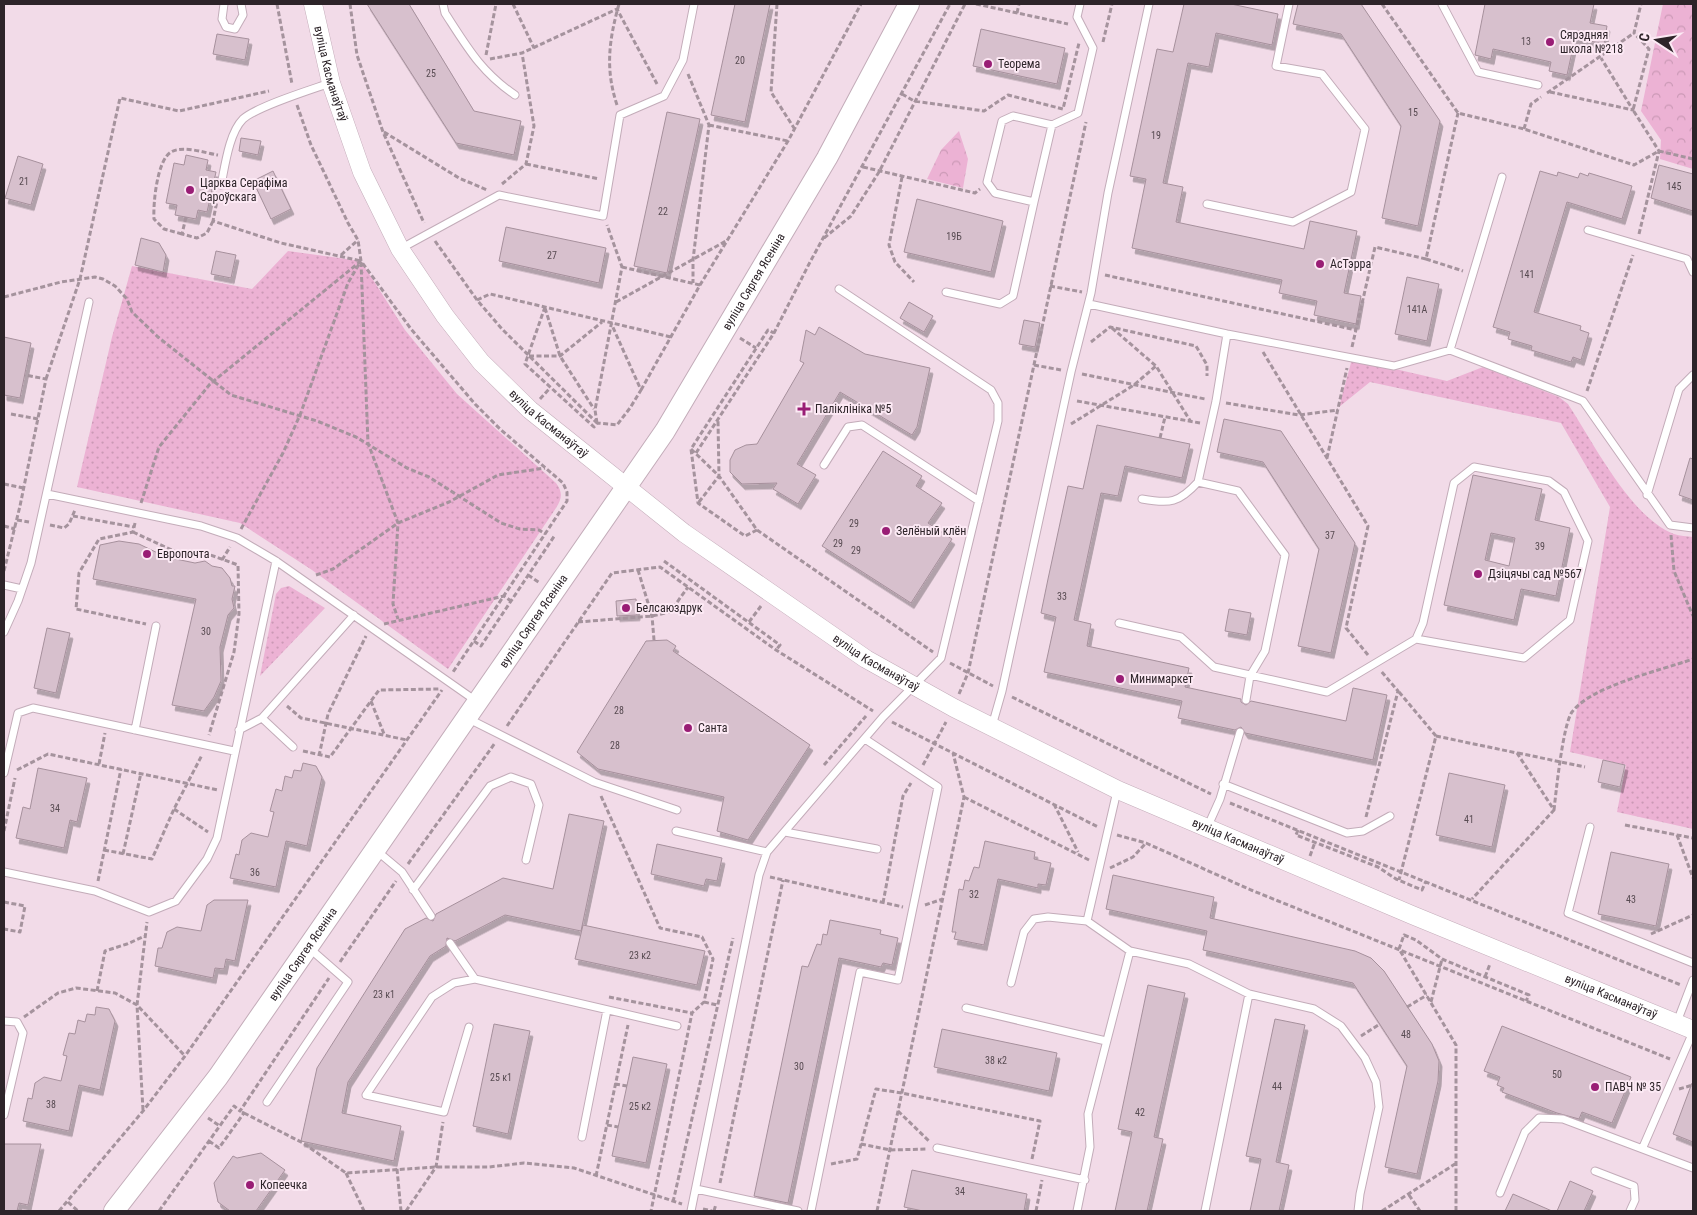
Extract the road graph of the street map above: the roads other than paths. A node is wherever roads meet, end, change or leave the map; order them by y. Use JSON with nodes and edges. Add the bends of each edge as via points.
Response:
{"nodes":[{"id":1,"x":224,"y":4,"type":"edge"},
{"id":2,"x":241,"y":4,"type":"edge"},
{"id":3,"x":313,"y":4,"type":"edge"},
{"id":4,"x":443,"y":4,"type":"edge"},
{"id":5,"x":694,"y":4,"type":"edge"},
{"id":6,"x":909,"y":4,"type":"edge"},
{"id":7,"x":1080,"y":4,"type":"edge"},
{"id":8,"x":1149,"y":4,"type":"edge"},
{"id":9,"x":1289,"y":4,"type":"edge"},
{"id":10,"x":1442,"y":4,"type":"edge"},
{"id":11,"x":330,"y":83,"type":"junction"},
{"id":12,"x":1538,"y":85,"type":"dead end"},
{"id":13,"x":515,"y":95,"type":"dead end"},
{"id":14,"x":1052,"y":125,"type":"junction"},
{"id":15,"x":1502,"y":177,"type":"dead end"},
{"id":16,"x":221,"y":185,"type":"road end"},
{"id":17,"x":1034,"y":202,"type":"junction"},
{"id":18,"x":1208,"y":204,"type":"dead end"},
{"id":19,"x":1588,"y":230,"type":"dead end"},
{"id":20,"x":400,"y":249,"type":"junction"},
{"id":21,"x":1693,"y":272,"type":"edge"},
{"id":22,"x":839,"y":289,"type":"dead end"},
{"id":23,"x":946,"y":292,"type":"dead end"},
{"id":24,"x":89,"y":302,"type":"dead end"},
{"id":25,"x":1088,"y":304,"type":"junction"},
{"id":26,"x":1227,"y":334,"type":"junction"},
{"id":27,"x":1450,"y":350,"type":"junction"},
{"id":28,"x":1693,"y":375,"type":"edge"},
{"id":29,"x":824,"y":465,"type":"dead end"},
{"id":30,"x":1198,"y":482,"type":"junction"},
{"id":31,"x":626,"y":489,"type":"junction"},
{"id":32,"x":47,"y":494,"type":"junction"},
{"id":33,"x":1647,"y":495,"type":"junction"},
{"id":34,"x":1142,"y":500,"type":"dead end"},
{"id":35,"x":979,"y":501,"type":"junction"},
{"id":36,"x":1693,"y":528,"type":"edge"},
{"id":37,"x":276,"y":561,"type":"junction"},
{"id":38,"x":4,"y":585,"type":"edge"},
{"id":39,"x":22,"y":589,"type":"junction"},
{"id":40,"x":354,"y":615,"type":"junction"},
{"id":41,"x":1120,"y":623,"type":"dead end"},
{"id":42,"x":156,"y":626,"type":"road end"},
{"id":43,"x":4,"y":632,"type":"edge"},
{"id":44,"x":1416,"y":639,"type":"junction"},
{"id":45,"x":1250,"y":676,"type":"junction"},
{"id":46,"x":912,"y":686,"type":"junction"},
{"id":47,"x":1246,"y":700,"type":"dead end"},
{"id":48,"x":473,"y":710,"type":"junction"},
{"id":49,"x":262,"y":718,"type":"junction"},
{"id":50,"x":992,"y":728,"type":"junction"},
{"id":51,"x":135,"y":730,"type":"junction"},
{"id":52,"x":239,"y":730,"type":"junction"},
{"id":53,"x":1240,"y":732,"type":"dead end"},
{"id":54,"x":865,"y":739,"type":"junction"},
{"id":55,"x":293,"y":747,"type":"road end"},
{"id":56,"x":234,"y":751,"type":"junction"},
{"id":57,"x":4,"y":772,"type":"edge"},
{"id":58,"x":1223,"y":784,"type":"junction"},
{"id":59,"x":1118,"y":790,"type":"junction"},
{"id":60,"x":677,"y":810,"type":"dead end"},
{"id":61,"x":1390,"y":816,"type":"dead end"},
{"id":62,"x":1590,"y":827,"type":"dead end"},
{"id":63,"x":1207,"y":829,"type":"junction"},
{"id":64,"x":676,"y":831,"type":"dead end"},
{"id":65,"x":784,"y":832,"type":"junction"},
{"id":66,"x":877,"y":850,"type":"dead end"},
{"id":67,"x":377,"y":851,"type":"junction"},
{"id":68,"x":767,"y":852,"type":"junction"},
{"id":69,"x":526,"y":860,"type":"dead end"},
{"id":70,"x":4,"y":872,"type":"edge"},
{"id":71,"x":414,"y":890,"type":"junction"},
{"id":72,"x":431,"y":916,"type":"dead end"},
{"id":73,"x":1087,"y":921,"type":"junction"},
{"id":74,"x":450,"y":943,"type":"dead end"},
{"id":75,"x":308,"y":947,"type":"junction"},
{"id":76,"x":1130,"y":952,"type":"junction"},
{"id":77,"x":1693,"y":962,"type":"edge"},
{"id":78,"x":475,"y":979,"type":"junction"},
{"id":79,"x":1693,"y":980,"type":"edge"},
{"id":80,"x":1011,"y":983,"type":"dead end"},
{"id":81,"x":1249,"y":994,"type":"junction"},
{"id":82,"x":966,"y":1008,"type":"dead end"},
{"id":83,"x":607,"y":1010,"type":"junction"},
{"id":84,"x":4,"y":1022,"type":"edge"},
{"id":85,"x":1677,"y":1022,"type":"junction"},
{"id":86,"x":677,"y":1026,"type":"dead end"},
{"id":87,"x":469,"y":1027,"type":"dead end"},
{"id":88,"x":1693,"y":1031,"type":"edge"},
{"id":89,"x":1106,"y":1041,"type":"junction"},
{"id":90,"x":267,"y":1102,"type":"dead end"},
{"id":91,"x":4,"y":1115,"type":"edge"},
{"id":92,"x":582,"y":1137,"type":"dead end"},
{"id":93,"x":1643,"y":1147,"type":"junction"},
{"id":94,"x":937,"y":1148,"type":"road end"},
{"id":95,"x":1693,"y":1168,"type":"edge"},
{"id":96,"x":1595,"y":1171,"type":"dead end"},
{"id":97,"x":1085,"y":1180,"type":"junction"},
{"id":98,"x":696,"y":1189,"type":"junction"},
{"id":99,"x":1500,"y":1193,"type":"dead end"},
{"id":100,"x":691,"y":1209,"type":"edge"},
{"id":101,"x":117,"y":1210,"type":"edge"},
{"id":102,"x":798,"y":1211,"type":"edge"},
{"id":103,"x":811,"y":1211,"type":"edge"},
{"id":104,"x":1077,"y":1211,"type":"edge"},
{"id":105,"x":1205,"y":1211,"type":"edge"},
{"id":106,"x":1358,"y":1211,"type":"edge"},
{"id":107,"x":1630,"y":1211,"type":"edge"}],
"edges":[{"from":1,"to":2,"type":"lane","via":[[222,19],[226,27],[235,29],[243,15]]},
{"from":3,"to":11,"type":"street","name":"вуліца Касманаўтаў"},
{"from":4,"to":13,"type":"lane","via":[[477,63],[494,81]]},
{"from":5,"to":20,"type":"lane","via":[[683,60],[664,96],[620,115],[603,216],[496,194]]},
{"from":6,"to":31,"type":"main road","name":"вуліца Сяргея Ясеніна","via":[[773,251],[666,432]]},
{"from":7,"to":14,"type":"lane","via":[[1077,17],[1093,48],[1078,113]]},
{"from":8,"to":25,"type":"lane","via":[[1108,193]]},
{"from":9,"to":18,"type":"lane","via":[[1276,66],[1322,74],[1365,129],[1351,192],[1293,222]]},
{"from":10,"to":12,"type":"lane","via":[[1478,72]]},
{"from":11,"to":16,"type":"lane","via":[[242,120],[229,146]]},
{"from":11,"to":20,"type":"street","name":"вуліца Касманаўтаў","via":[[362,172]]},
{"from":14,"to":17,"type":"lane"},
{"from":14,"to":17,"type":"lane","via":[[1013,116],[1002,121],[987,182],[996,193]]},
{"from":15,"to":27,"type":"lane"},
{"from":17,"to":23,"type":"lane","via":[[1013,296],[1000,304]]},
{"from":19,"to":21,"type":"lane","via":[[1687,259]]},
{"from":20,"to":31,"type":"street","name":"вуліца Касманаўтаў","via":[[481,362],[530,410]]},
{"from":22,"to":35,"type":"lane","via":[[991,390],[998,403],[998,421]]},
{"from":24,"to":32,"type":"lane"},
{"from":25,"to":26,"type":"lane"},
{"from":25,"to":50,"type":"lane"},
{"from":26,"to":27,"type":"lane","via":[[1394,366]]},
{"from":26,"to":30,"type":"lane"},
{"from":27,"to":33,"type":"lane","via":[[1583,401]]},
{"from":28,"to":33,"type":"lane","via":[[1679,389]]},
{"from":29,"to":35,"type":"lane","via":[[848,427],[862,425]]},
{"from":30,"to":34,"type":"lane","via":[[1184,497],[1162,503]]},
{"from":30,"to":45,"type":"lane","via":[[1238,491],[1285,555],[1265,651]]},
{"from":31,"to":46,"type":"street","name":"вуліца Касманаўтаў","via":[[769,594]]},
{"from":31,"to":48,"type":"main road","name":"вуліца Сяргея Ясеніна"},
{"from":32,"to":37,"type":"lane","via":[[201,526],[236,538]]},
{"from":32,"to":39,"type":"lane"},
{"from":33,"to":36,"type":"lane","via":[[1670,525]]},
{"from":35,"to":46,"type":"lane","via":[[942,658]]},
{"from":37,"to":40,"type":"lane"},
{"from":37,"to":52,"type":"lane"},
{"from":38,"to":39,"type":"lane"},
{"from":39,"to":43,"type":"lane"},
{"from":40,"to":48,"type":"lane","via":[[370,631],[447,681]]},
{"from":40,"to":49,"type":"lane"},
{"from":41,"to":45,"type":"lane","via":[[1181,637],[1214,667]]},
{"from":42,"to":51,"type":"lane"},
{"from":44,"to":44,"type":"lane","via":[[1524,658],[1570,620],[1588,541],[1564,492],[1549,481],[1474,467],[1454,484],[1423,623]]},
{"from":44,"to":45,"type":"lane","via":[[1327,692]]},
{"from":45,"to":47,"type":"lane"},
{"from":46,"to":50,"type":"street","name":"вуліца Касманаўтаў"},
{"from":46,"to":54,"type":"lane"},
{"from":48,"to":60,"type":"lane","via":[[500,736],[594,782]]},
{"from":48,"to":67,"type":"main road","name":"вуліца Сяргея Ясеніна"},
{"from":49,"to":52,"type":"lane"},
{"from":49,"to":55,"type":"lane"},
{"from":50,"to":59,"type":"street","name":"вуліца Касманаўтаў"},
{"from":51,"to":56,"type":"lane"},
{"from":51,"to":57,"type":"lane","via":[[33,708],[18,714]]},
{"from":52,"to":56,"type":"lane"},
{"from":53,"to":58,"type":"lane"},
{"from":54,"to":65,"type":"lane"},
{"from":54,"to":103,"type":"lane","via":[[938,787],[898,980],[860,972]]},
{"from":56,"to":70,"type":"lane","via":[[217,838],[207,859],[176,901],[149,912],[95,892]]},
{"from":58,"to":61,"type":"lane","via":[[1347,833],[1363,831]]},
{"from":58,"to":63,"type":"lane"},
{"from":59,"to":63,"type":"street","name":"вуліца Касманаўтаў"},
{"from":59,"to":73,"type":"lane"},
{"from":62,"to":77,"type":"lane","via":[[1568,913]]},
{"from":63,"to":85,"type":"street","name":"вуліца Касманаўтаў"},
{"from":64,"to":68,"type":"lane"},
{"from":65,"to":66,"type":"lane"},
{"from":65,"to":68,"type":"lane"},
{"from":67,"to":71,"type":"lane","via":[[402,872]]},
{"from":67,"to":75,"type":"main road","name":"вуліца Сяргея Ясеніна"},
{"from":68,"to":98,"type":"lane","via":[[759,875]]},
{"from":69,"to":71,"type":"lane","via":[[540,805],[531,784],[511,777],[490,786]]},
{"from":71,"to":72,"type":"lane"},
{"from":73,"to":76,"type":"lane"},
{"from":73,"to":80,"type":"lane","via":[[1048,917],[1034,919],[1024,932]]},
{"from":74,"to":78,"type":"lane"},
{"from":75,"to":90,"type":"lane","via":[[348,982]]},
{"from":75,"to":101,"type":"main road","name":"вуліца Сяргея Ясеніна","via":[[218,1077]]},
{"from":76,"to":81,"type":"lane","via":[[1189,964]]},
{"from":76,"to":89,"type":"lane"},
{"from":78,"to":83,"type":"lane"},
{"from":78,"to":87,"type":"lane","via":[[454,983],[432,997],[366,1096],[444,1112]]},
{"from":79,"to":85,"type":"lane"},
{"from":81,"to":105,"type":"lane"},
{"from":81,"to":106,"type":"lane","via":[[1314,1009],[1341,1026],[1365,1058],[1376,1082],[1379,1107]]},
{"from":82,"to":89,"type":"lane"},
{"from":83,"to":86,"type":"lane"},
{"from":83,"to":92,"type":"lane"},
{"from":84,"to":91,"type":"lane","via":[[17,1022],[23,1033]]},
{"from":85,"to":88,"type":"street","name":"вуліца Касманаўтаў"},
{"from":88,"to":93,"type":"lane"},
{"from":89,"to":97,"type":"lane","via":[[1088,1114],[1090,1147]]},
{"from":93,"to":95,"type":"lane"},
{"from":93,"to":99,"type":"lane","via":[[1562,1119],[1540,1118],[1525,1132]]},
{"from":94,"to":97,"type":"lane"},
{"from":96,"to":107,"type":"lane","via":[[1634,1186],[1635,1200]]},
{"from":97,"to":104,"type":"lane"},
{"from":98,"to":100,"type":"lane"},
{"from":98,"to":102,"type":"lane"}]}
